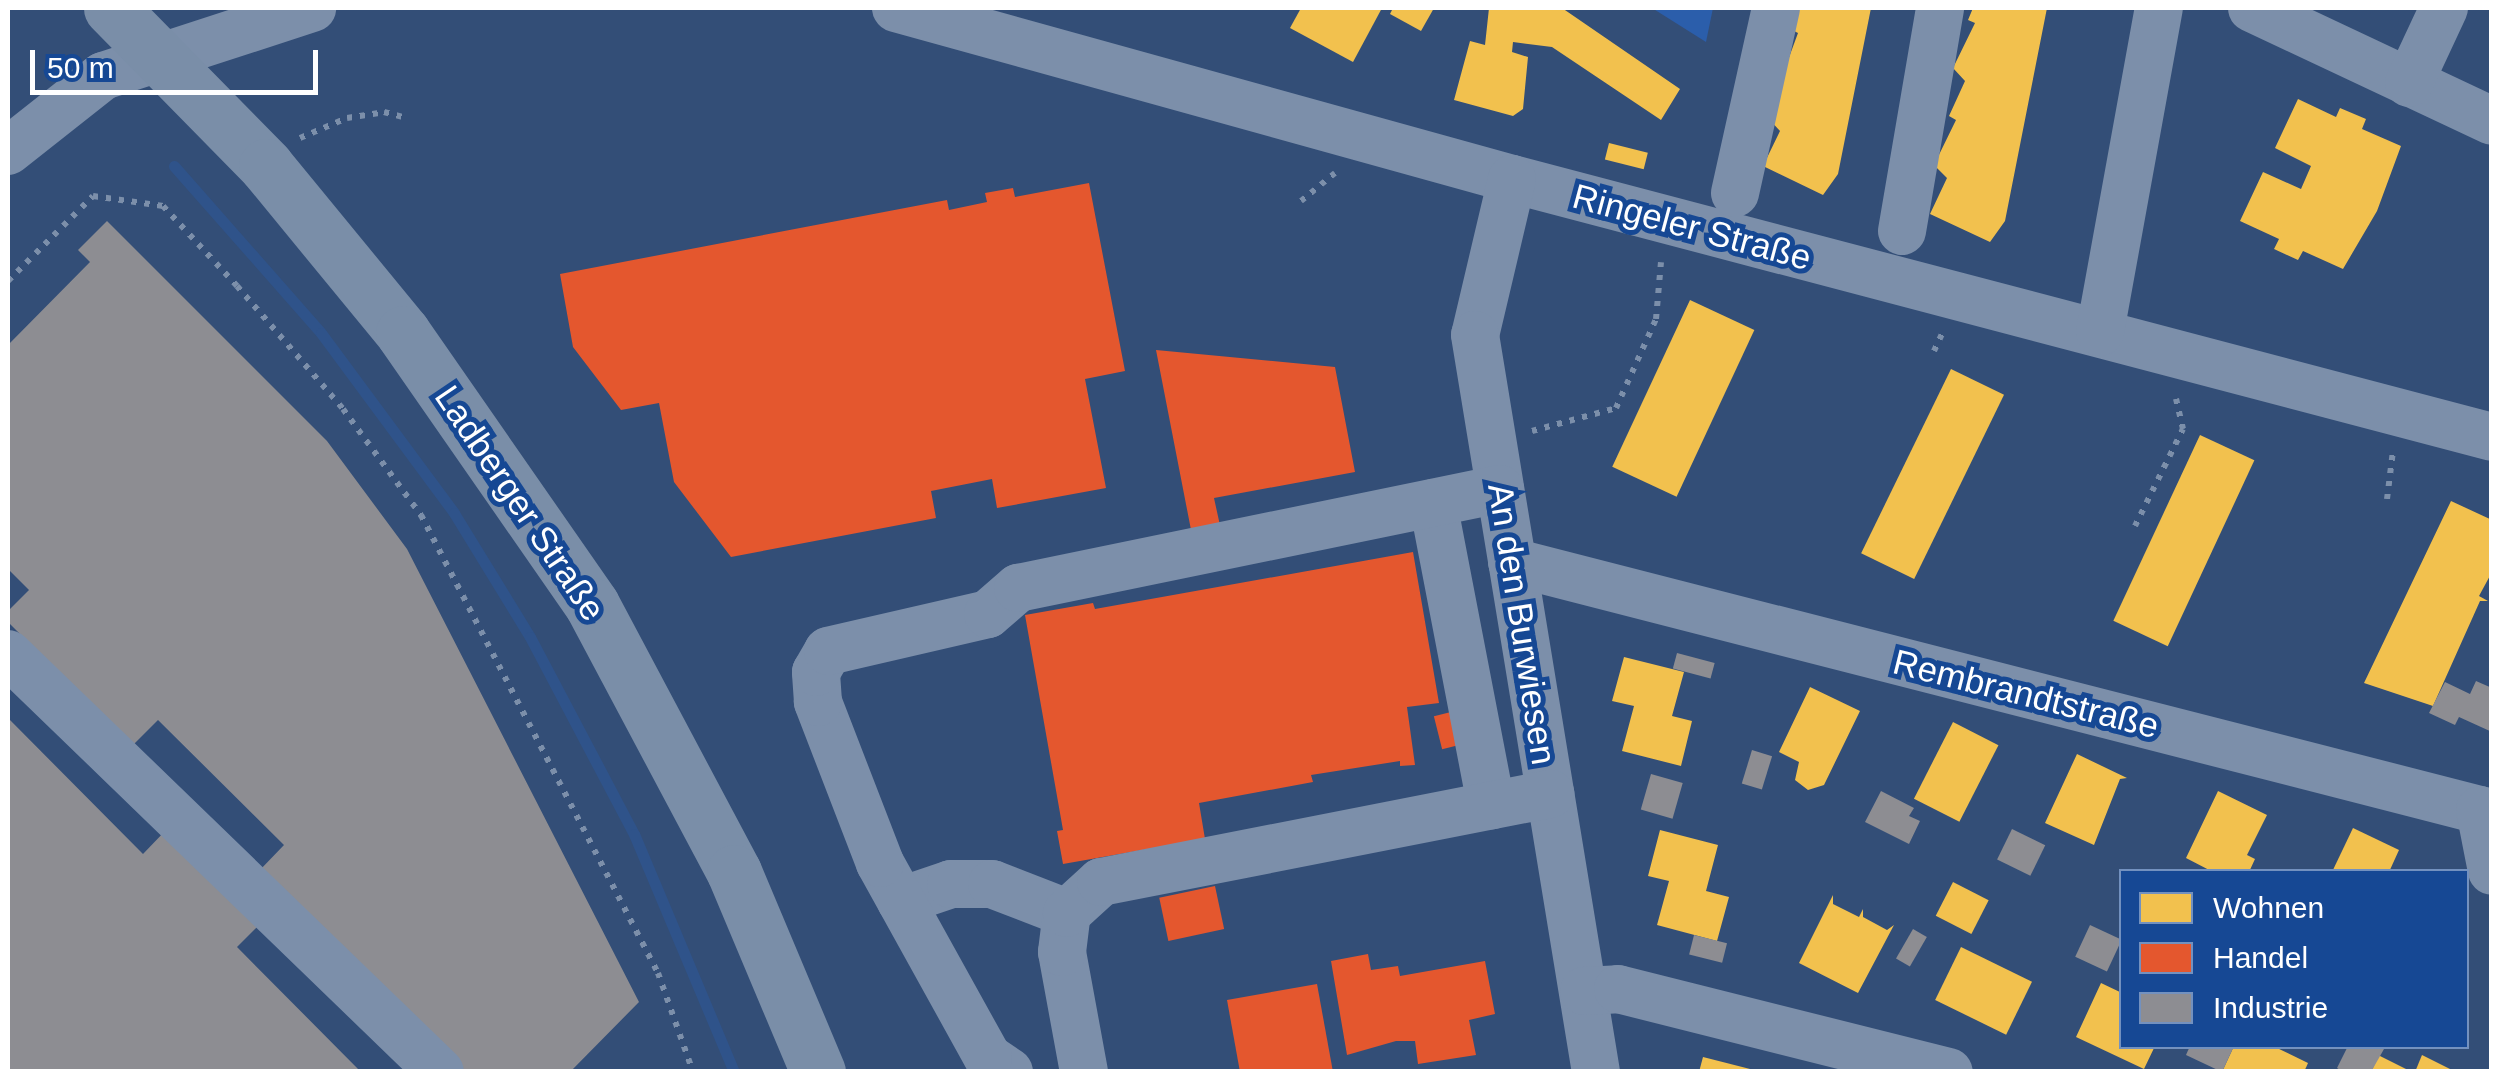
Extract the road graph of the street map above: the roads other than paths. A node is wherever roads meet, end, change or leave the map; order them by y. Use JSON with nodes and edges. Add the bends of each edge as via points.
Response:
{"nodes":[{"id":1,"x":111,"y":8,"type":"edge"},
{"id":2,"x":312,"y":8,"type":"edge"},
{"id":3,"x":896,"y":8,"type":"edge"},
{"id":4,"x":1776,"y":8,"type":"edge"},
{"id":5,"x":1940,"y":8,"type":"edge"},
{"id":6,"x":2159,"y":8,"type":"edge"},
{"id":7,"x":2252,"y":8,"type":"edge"},
{"id":8,"x":2444,"y":8,"type":"edge"},
{"id":9,"x":162,"y":58,"type":"junction"},
{"id":10,"x":2409,"y":82,"type":"junction"},
{"id":11,"x":2492,"y":122,"type":"edge"},
{"id":12,"x":8,"y":151,"type":"edge"},
{"id":13,"x":1512,"y":179,"type":"junction"},
{"id":14,"x":1735,"y":193,"type":"dead end"},
{"id":15,"x":1902,"y":231,"type":"dead end"},
{"id":16,"x":2100,"y":332,"type":"junction"},
{"id":17,"x":2492,"y":437,"type":"edge"},
{"id":18,"x":1500,"y":489,"type":"junction"},
{"id":19,"x":1433,"y":503,"type":"junction"},
{"id":20,"x":1512,"y":562,"type":"junction"},
{"id":21,"x":8,"y":654,"type":"edge"},
{"id":22,"x":1550,"y":794,"type":"junction"},
{"id":23,"x":1491,"y":805,"type":"junction"},
{"id":24,"x":2492,"y":871,"type":"edge"},
{"id":25,"x":901,"y":901,"type":"junction"},
{"id":26,"x":1068,"y":913,"type":"junction"},
{"id":27,"x":1584,"y":991,"type":"junction"},
{"id":28,"x":440,"y":1072,"type":"edge"},
{"id":29,"x":818,"y":1072,"type":"edge"},
{"id":30,"x":1009,"y":1072,"type":"edge"},
{"id":31,"x":1084,"y":1072,"type":"edge"},
{"id":32,"x":1596,"y":1072,"type":"edge"},
{"id":33,"x":1949,"y":1072,"type":"edge"}],
"edges":[{"from":1,"to":9,"type":"main road","name":"Ladberger Straße"},
{"from":2,"to":9,"type":"street"},
{"from":3,"to":13,"type":"street","name":"Ringeler Straße"},
{"from":4,"to":14,"type":"street"},
{"from":5,"to":15,"type":"street"},
{"from":6,"to":16,"type":"street"},
{"from":7,"to":10,"type":"street"},
{"from":8,"to":10,"type":"street"},
{"from":9,"to":12,"type":"street","via":[[104,76]]},
{"from":9,"to":29,"type":"main road","name":"Ladberger Straße","via":[[266,166],[403,333],[592,604],[725,855]]},
{"from":10,"to":11,"type":"street"},
{"from":13,"to":16,"type":"street","name":"Ringeler Straße"},
{"from":13,"to":18,"type":"street","name":"An den Burwiesen","via":[[1475,335]]},
{"from":16,"to":17,"type":"street","name":"Ringeler Straße"},
{"from":18,"to":19,"type":"street"},
{"from":18,"to":20,"type":"street","name":"An den Burwiesen"},
{"from":19,"to":23,"type":"street"},
{"from":19,"to":25,"type":"street","via":[[1018,588],[988,614],[828,651],[816,672],[818,702]]},
{"from":20,"to":22,"type":"street","name":"An den Burwiesen"},
{"from":20,"to":24,"type":"street","name":"Rembrandtstraße","via":[[2480,810]]},
{"from":21,"to":28,"type":"street"},
{"from":22,"to":23,"type":"street"},
{"from":22,"to":27,"type":"street","name":"An den Burwiesen"},
{"from":23,"to":26,"type":"street","via":[[1101,882]]},
{"from":25,"to":26,"type":"street","via":[[951,884],[992,884]]},
{"from":25,"to":30,"type":"street","via":[[988,1058]]},
{"from":26,"to":31,"type":"street","via":[[1062,952]]},
{"from":27,"to":32,"type":"street","name":"An den Burwiesen"},
{"from":27,"to":33,"type":"street","via":[[1618,989]]}]}
